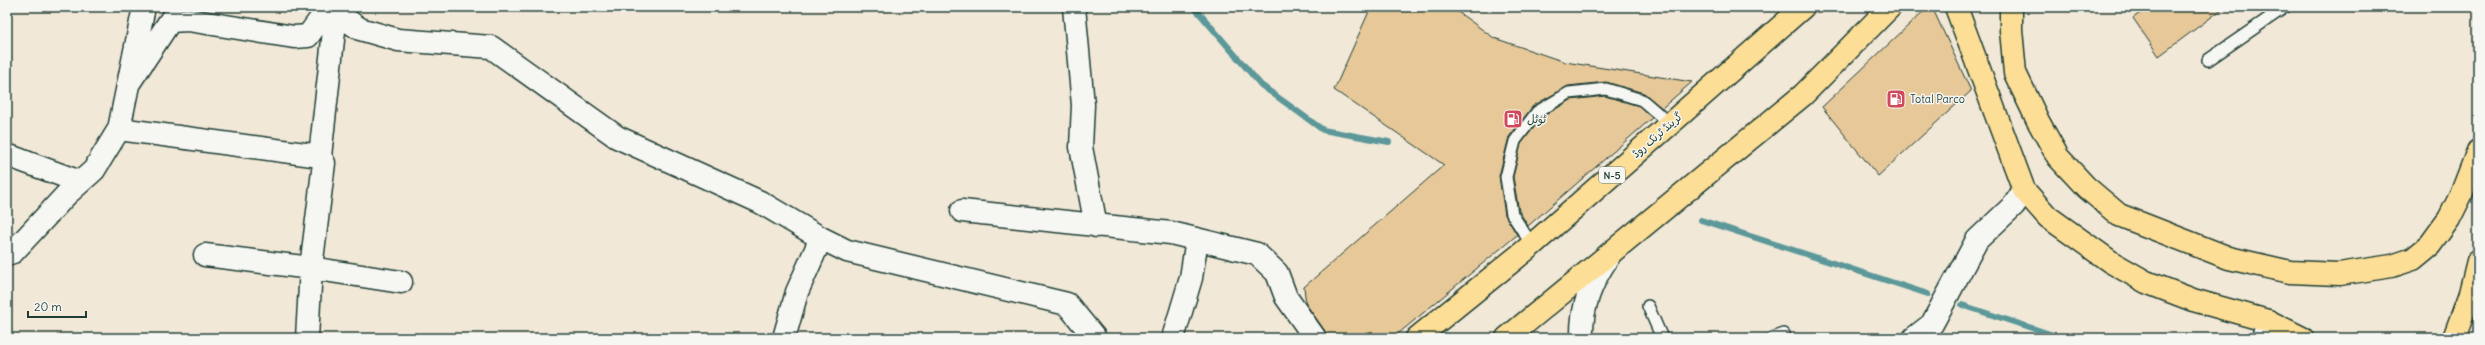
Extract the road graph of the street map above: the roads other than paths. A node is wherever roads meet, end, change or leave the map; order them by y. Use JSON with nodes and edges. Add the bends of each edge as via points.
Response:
{"nodes":[{"id":1,"x":144,"y":7,"type":"edge"},
{"id":2,"x":1074,"y":7,"type":"edge"},
{"id":3,"x":1803,"y":7,"type":"edge"},
{"id":4,"x":1890,"y":7,"type":"edge"},
{"id":5,"x":1956,"y":7,"type":"edge"},
{"id":6,"x":2011,"y":7,"type":"edge"},
{"id":7,"x":2285,"y":7,"type":"edge"},
{"id":8,"x":336,"y":13,"type":"junction"},
{"id":9,"x":2208,"y":60,"type":"dead end"},
{"id":10,"x":129,"y":83,"type":"junction"},
{"id":11,"x":1670,"y":124,"type":"junction"},
{"id":12,"x":119,"y":129,"type":"junction"},
{"id":13,"x":2478,"y":151,"type":"edge"},
{"id":14,"x":7,"y":155,"type":"edge"},
{"id":15,"x":320,"y":156,"type":"junction"},
{"id":16,"x":80,"y":182,"type":"junction"},
{"id":17,"x":2024,"y":190,"type":"junction"},
{"id":18,"x":962,"y":211,"type":"dead end"},
{"id":19,"x":1096,"y":226,"type":"junction"},
{"id":20,"x":821,"y":238,"type":"junction"},
{"id":21,"x":1197,"y":239,"type":"junction"},
{"id":22,"x":1532,"y":245,"type":"junction"},
{"id":23,"x":1612,"y":252,"type":"junction"},
{"id":24,"x":7,"y":254,"type":"edge"},
{"id":25,"x":205,"y":255,"type":"dead end"},
{"id":26,"x":2478,"y":261,"type":"edge"},
{"id":27,"x":311,"y":268,"type":"junction"},
{"id":28,"x":401,"y":282,"type":"dead end"},
{"id":29,"x":1648,"y":306,"type":"dead end"},
{"id":30,"x":2266,"y":330,"type":"edge"},
{"id":31,"x":307,"y":338,"type":"edge"},
{"id":32,"x":784,"y":338,"type":"edge"},
{"id":33,"x":1095,"y":338,"type":"edge"},
{"id":34,"x":1173,"y":338,"type":"edge"},
{"id":35,"x":1315,"y":338,"type":"edge"},
{"id":36,"x":1417,"y":338,"type":"edge"},
{"id":37,"x":1507,"y":338,"type":"edge"},
{"id":38,"x":1582,"y":338,"type":"edge"},
{"id":39,"x":1662,"y":338,"type":"edge"},
{"id":40,"x":1914,"y":338,"type":"edge"},
{"id":41,"x":2302,"y":338,"type":"edge"},
{"id":42,"x":2454,"y":338,"type":"edge"}],
"edges":[{"from":1,"to":10,"type":"street"},
{"from":2,"to":19,"type":"street","via":[[1083,105],[1081,147]]},
{"from":3,"to":11,"type":"main road","name":"گرینڈ ٹرنک روڈ","number":"N-5"},
{"from":4,"to":23,"type":"main road","via":[[1803,95]]},
{"from":5,"to":17,"type":"main road"},
{"from":6,"to":13,"type":"main road","via":[[2015,72],[2058,157],[2086,187],[2119,215],[2229,258],[2290,272],[2339,274],[2392,266],[2413,259],[2430,244],[2448,219],[2461,195]]},
{"from":7,"to":9,"type":"lane"},
{"from":8,"to":10,"type":"street","via":[[326,11],[308,36],[294,37],[188,20],[170,21]]},
{"from":8,"to":15,"type":"street"},
{"from":8,"to":20,"type":"street","via":[[360,28],[398,40],[491,47],[617,137],[760,202]]},
{"from":10,"to":12,"type":"street"},
{"from":11,"to":22,"type":"main road","name":"گرینڈ ٹرنک روڈ","number":"N-5"},
{"from":11,"to":22,"type":"lane","via":[[1642,100],[1606,89],[1569,93],[1537,112],[1515,141],[1506,177],[1512,214]]},
{"from":12,"to":15,"type":"street"},
{"from":12,"to":16,"type":"street","via":[[94,170]]},
{"from":14,"to":16,"type":"street"},
{"from":15,"to":27,"type":"street","via":[[324,163]]},
{"from":16,"to":24,"type":"street","via":[[13,252]]},
{"from":17,"to":30,"type":"main road","via":[[2059,226],[2111,262],[2146,282]]},
{"from":17,"to":40,"type":"street","via":[[2014,205],[1977,240],[1932,324]]},
{"from":18,"to":19,"type":"street"},
{"from":19,"to":21,"type":"street","via":[[1171,233]]},
{"from":20,"to":32,"type":"street","via":[[797,292]]},
{"from":20,"to":33,"type":"street","via":[[847,251],[1067,304]]},
{"from":21,"to":34,"type":"street","via":[[1191,278]]},
{"from":21,"to":35,"type":"street","via":[[1257,254],[1277,273],[1286,298]]},
{"from":22,"to":36,"type":"main road","name":"گرینڈ ٹرنک روڈ","number":"N-5"},
{"from":23,"to":37,"type":"main road"},
{"from":23,"to":38,"type":"street","via":[[1596,275],[1589,292],[1583,313]]},
{"from":25,"to":27,"type":"street"},
{"from":26,"to":42,"type":"main road","via":[[2469,297]]},
{"from":27,"to":28,"type":"street"},
{"from":27,"to":31,"type":"street"},
{"from":29,"to":39,"type":"lane"},
{"from":30,"to":41,"type":"main road"}]}
